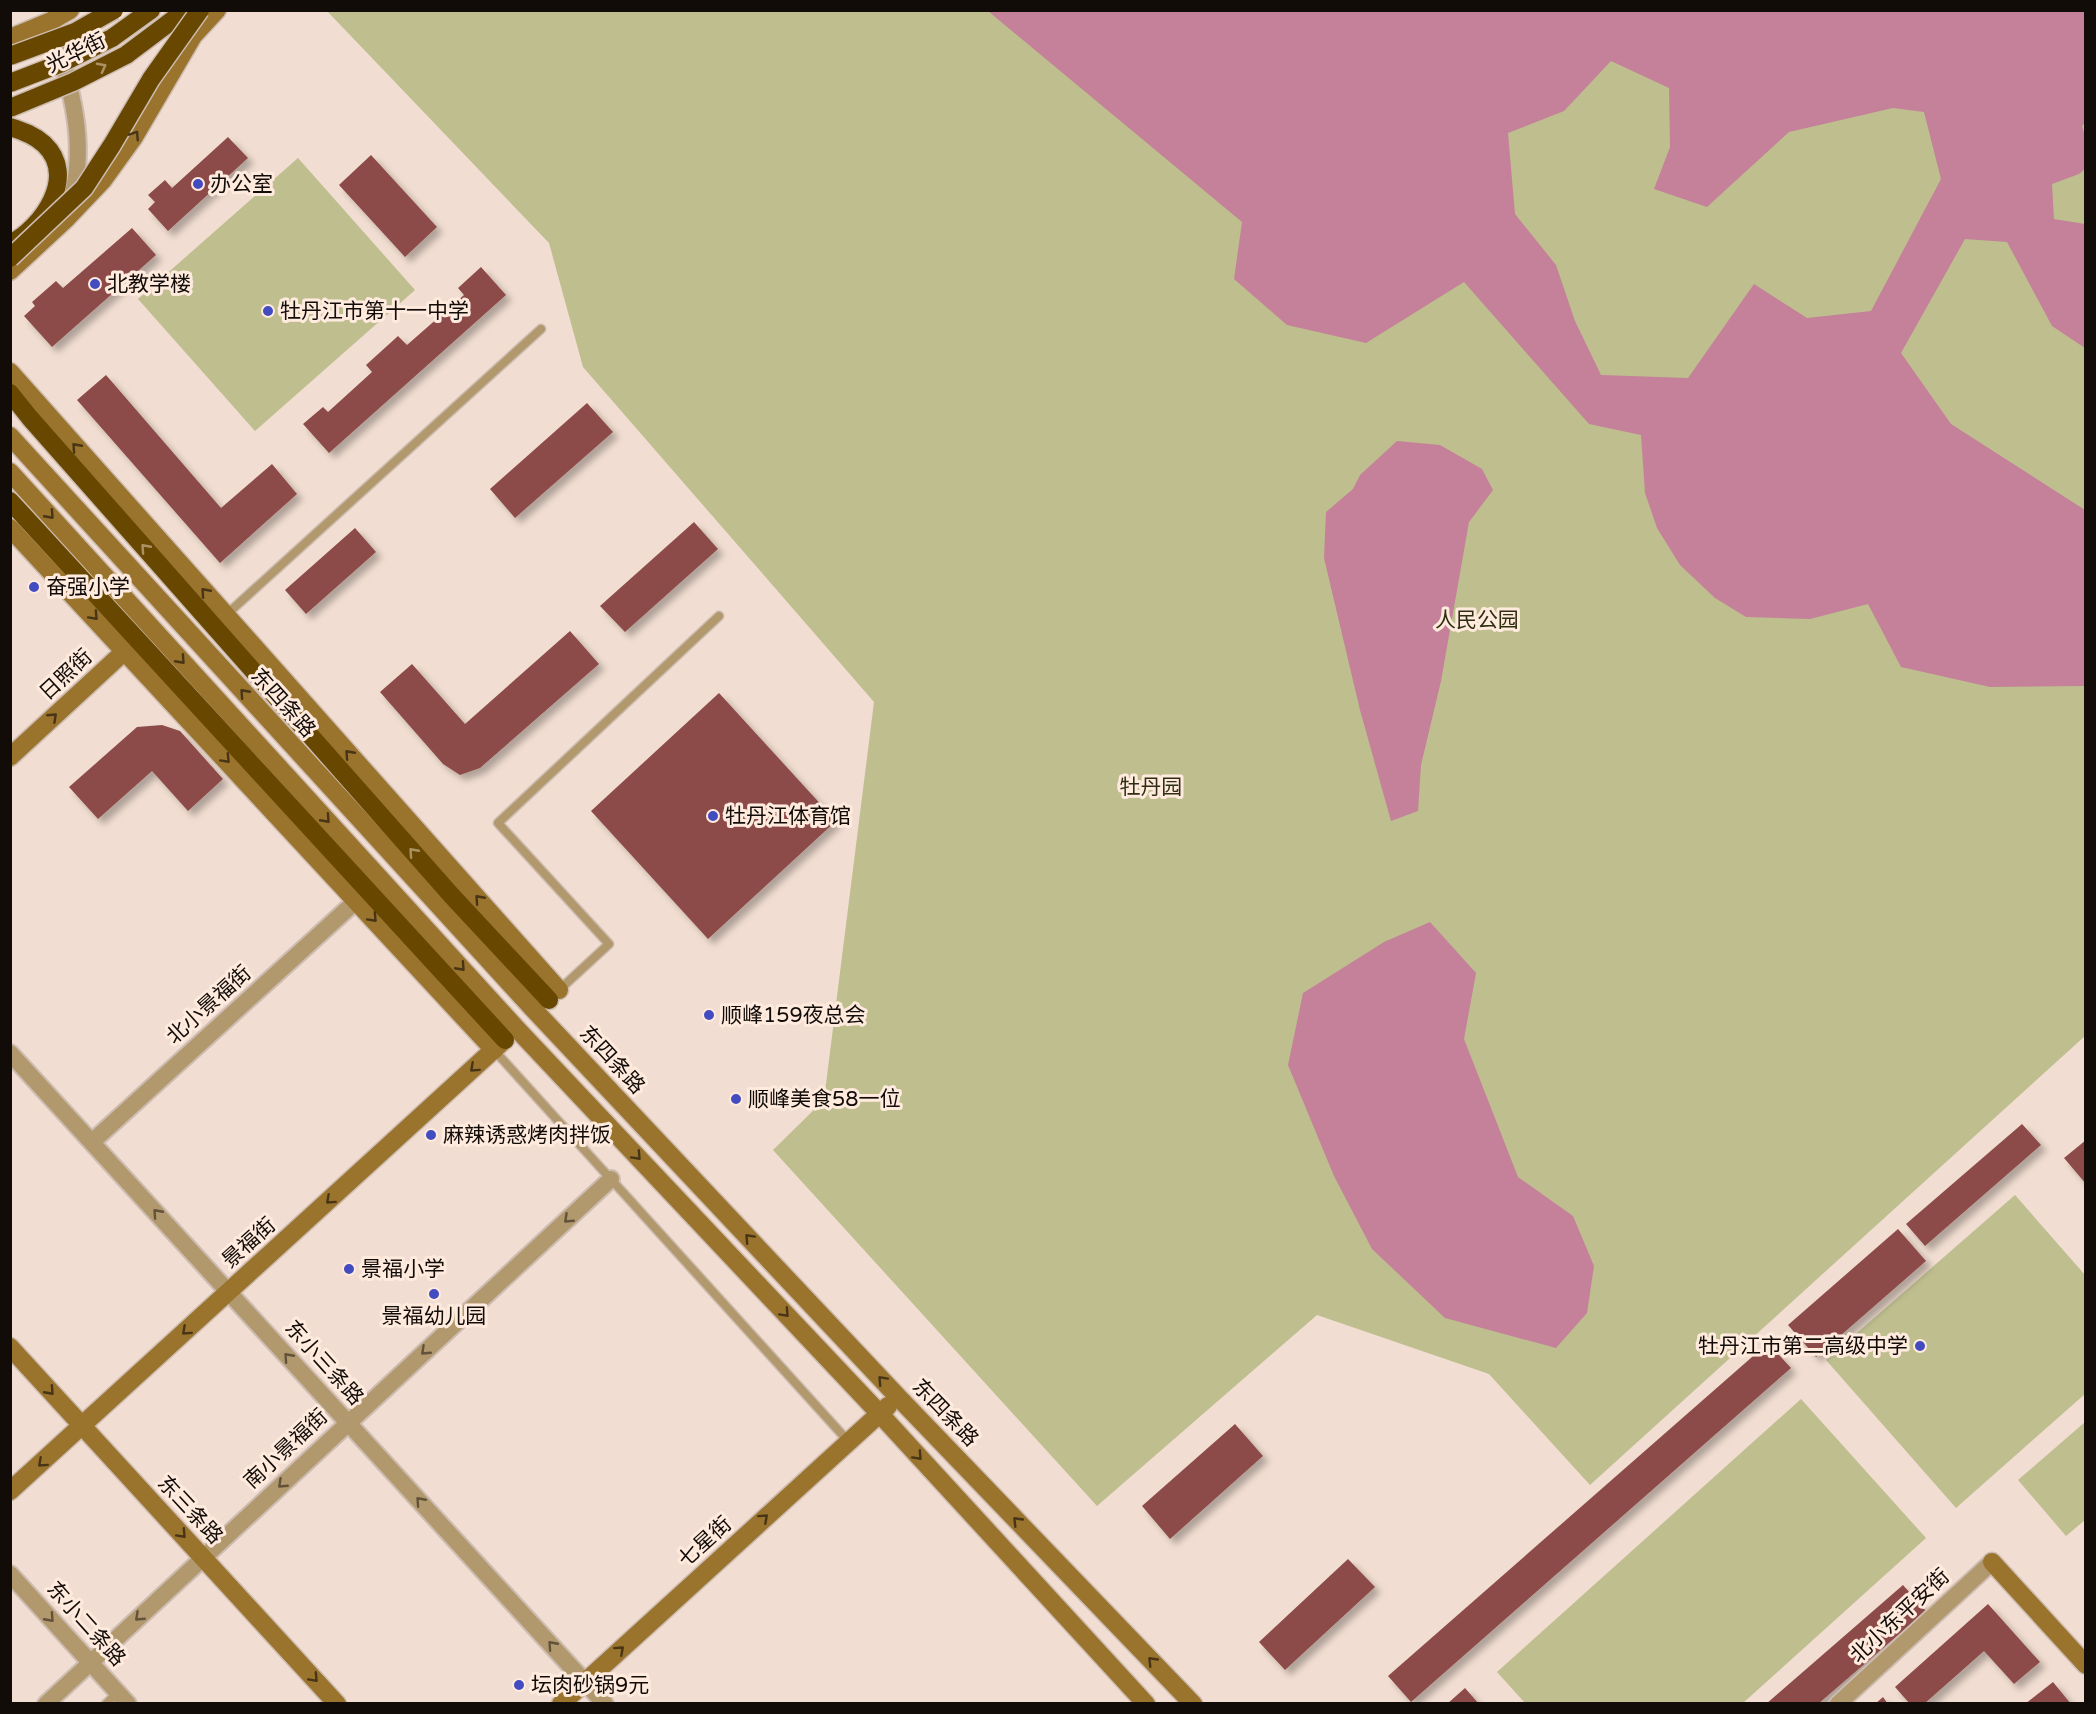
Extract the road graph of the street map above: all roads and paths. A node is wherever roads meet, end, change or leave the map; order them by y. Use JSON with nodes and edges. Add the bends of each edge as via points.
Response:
{"nodes":[{"id":1,"x":70,"y":10,"type":"edge"},
{"id":2,"x":114,"y":10,"type":"edge"},
{"id":3,"x":151,"y":10,"type":"edge"},
{"id":4,"x":186,"y":10,"type":"edge"},
{"id":5,"x":200,"y":10,"type":"edge"},
{"id":6,"x":217,"y":10,"type":"edge"},
{"id":7,"x":51,"y":21,"type":"junction"},
{"id":8,"x":10,"y":38,"type":"edge"},
{"id":9,"x":10,"y":56,"type":"edge"},
{"id":10,"x":10,"y":83,"type":"edge"},
{"id":11,"x":10,"y":108,"type":"edge"},
{"id":12,"x":10,"y":128,"type":"edge"},
{"id":13,"x":73,"y":193,"type":"junction"},
{"id":14,"x":65,"y":220,"type":"junction"},
{"id":15,"x":10,"y":244,"type":"edge"},
{"id":16,"x":10,"y":251,"type":"edge"},
{"id":17,"x":10,"y":258,"type":"edge"},
{"id":18,"x":10,"y":271,"type":"edge"},
{"id":19,"x":541,"y":329,"type":"dead end"},
{"id":20,"x":10,"y":372,"type":"edge"},
{"id":21,"x":10,"y":393,"type":"edge"},
{"id":22,"x":10,"y":436,"type":"edge"},
{"id":23,"x":10,"y":472,"type":"edge"},
{"id":24,"x":10,"y":501,"type":"edge"},
{"id":25,"x":10,"y":528,"type":"edge"},
{"id":26,"x":226,"y":616,"type":"junction"},
{"id":27,"x":719,"y":616,"type":"dead end"},
{"id":28,"x":126,"y":650,"type":"junction"},
{"id":29,"x":10,"y":757,"type":"edge"},
{"id":30,"x":356,"y":900,"type":"junction"},
{"id":31,"x":446,"y":902,"type":"junction"},
{"id":32,"x":416,"y":930,"type":"junction"},
{"id":33,"x":548,"y":1001,"type":"junction"},
{"id":34,"x":505,"y":1040,"type":"junction"},
{"id":35,"x":10,"y":1053,"type":"edge"},
{"id":36,"x":92,"y":1142,"type":"junction"},
{"id":37,"x":611,"y":1179,"type":"junction"},
{"id":38,"x":229,"y":1292,"type":"junction"},
{"id":39,"x":10,"y":1347,"type":"edge"},
{"id":40,"x":899,"y":1398,"type":"junction"},
{"id":41,"x":879,"y":1413,"type":"junction"},
{"id":42,"x":348,"y":1422,"type":"junction"},
{"id":43,"x":82,"y":1426,"type":"junction"},
{"id":44,"x":848,"y":1441,"type":"junction"},
{"id":45,"x":10,"y":1491,"type":"edge"},
{"id":46,"x":203,"y":1557,"type":"junction"},
{"id":47,"x":1992,"y":1562,"type":"joint"},
{"id":48,"x":10,"y":1574,"type":"edge"},
{"id":49,"x":90,"y":1662,"type":"junction"},
{"id":50,"x":2085,"y":1665,"type":"edge"},
{"id":51,"x":585,"y":1681,"type":"junction"},
{"id":52,"x":117,"y":1700,"type":"edge"},
{"id":53,"x":46,"y":1704,"type":"edge"},
{"id":54,"x":338,"y":1704,"type":"edge"},
{"id":55,"x":561,"y":1704,"type":"edge"},
{"id":56,"x":605,"y":1704,"type":"edge"},
{"id":57,"x":1146,"y":1704,"type":"edge"},
{"id":58,"x":1193,"y":1704,"type":"edge"},
{"id":59,"x":1838,"y":1704,"type":"edge"}],
"edges":[{"from":1,"to":7,"type":"street"},
{"from":2,"to":9,"type":"highway","bridge":true,"via":[[75,32]]},
{"from":3,"to":10,"type":"highway","name":"光华街","bridge":true,"via":[[112,38]]},
{"from":11,"to":4,"type":"highway","name":"光华街","one_way":true,"bridge":true,"via":[[73,82],[126,54]]},
{"from":5,"to":17,"type":"highway","bridge":true,"via":[[151,79],[84,188]]},
{"from":14,"to":6,"type":"street","one_way":true,"via":[[103,180],[134,137],[193,36]]},
{"from":7,"to":8,"type":"street"},
{"from":7,"to":13,"type":"street","via":[[73,102],[79,142]]},
{"from":12,"to":15,"type":"highway","via":[[45,145],[56,162],[59,180],[42,219]]},
{"from":13,"to":14,"type":"street"},
{"from":13,"to":16,"type":"street"},
{"from":14,"to":18,"type":"street"},
{"from":19,"to":26,"type":"lane"},
{"from":26,"to":20,"type":"street","name":"东四条路","one_way":true},
{"from":31,"to":21,"type":"highway","one_way":true},
{"from":31,"to":22,"type":"street","name":"东四条路","one_way":true},
{"from":23,"to":32,"type":"street","one_way":true},
{"from":24,"to":32,"type":"highway"},
{"from":25,"to":28,"type":"street","one_way":true},
{"from":33,"to":26,"type":"street","name":"东四条路","one_way":true},
{"from":27,"to":33,"type":"lane","via":[[498,823],[609,944]]},
{"from":29,"to":28,"type":"street","name":"日照街","one_way":true},
{"from":28,"to":30,"type":"street","one_way":true},
{"from":30,"to":34,"type":"street","one_way":true},
{"from":30,"to":36,"type":"street","name":"北小景福街"},
{"from":31,"to":33,"type":"highway"},
{"from":32,"to":34,"type":"highway","one_way":true},
{"from":33,"to":34,"type":"street","name":"景福街"},
{"from":40,"to":33,"type":"street","name":"东四条路","one_way":true},
{"from":34,"to":37,"type":"lane"},
{"from":34,"to":38,"type":"street","name":"景福街","one_way":true},
{"from":34,"to":41,"type":"street","one_way":true},
{"from":35,"to":36,"type":"street","name":"东小三条路"},
{"from":38,"to":36,"type":"street","name":"东小三条路","one_way":true},
{"from":37,"to":42,"type":"street","name":"南小景福街","one_way":true},
{"from":37,"to":44,"type":"lane"},
{"from":42,"to":38,"type":"street","name":"东小三条路","one_way":true},
{"from":38,"to":43,"type":"street","name":"景福街","one_way":true},
{"from":39,"to":43,"type":"street","name":"东三条路","one_way":true},
{"from":40,"to":41,"type":"street","name":"七星街"},
{"from":58,"to":40,"type":"street","name":"东四条路","one_way":true},
{"from":41,"to":44,"type":"street","name":"七星街"},
{"from":41,"to":57,"type":"street","one_way":true},
{"from":42,"to":46,"type":"street","name":"南小景福街","one_way":true},
{"from":51,"to":42,"type":"street","name":"东小三条路","one_way":true},
{"from":43,"to":45,"type":"street","name":"景福街","one_way":true},
{"from":43,"to":46,"type":"street","name":"东三条路","one_way":true},
{"from":51,"to":44,"type":"street","name":"七星街","one_way":true},
{"from":46,"to":49,"type":"street","name":"南小景福街","one_way":true},
{"from":46,"to":54,"type":"street","name":"东三条路","one_way":true},
{"from":47,"to":50,"type":"street"},
{"from":47,"to":59,"type":"street","name":"北小东平安街"},
{"from":48,"to":49,"type":"street","name":"东小二条路","one_way":true},
{"from":49,"to":52,"type":"street","name":"东小二条路"},
{"from":49,"to":53,"type":"street","name":"南小景福街"},
{"from":51,"to":55,"type":"street","name":"七星街"},
{"from":51,"to":56,"type":"street","name":"东小三条路"}]}
